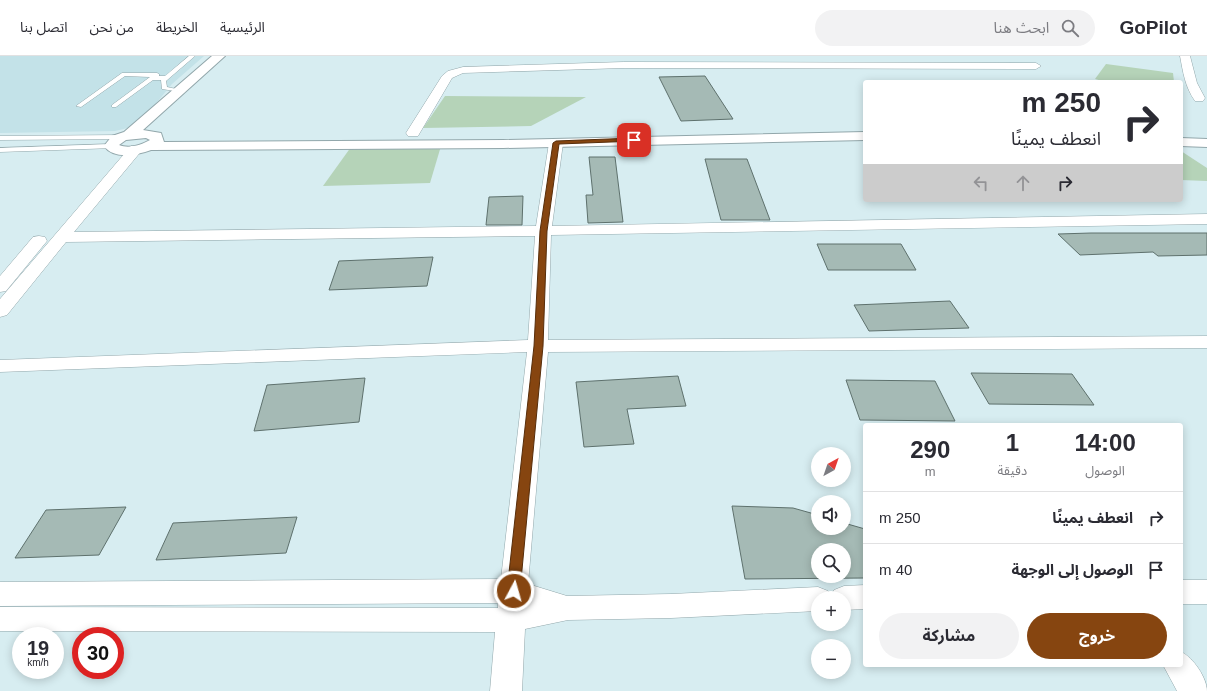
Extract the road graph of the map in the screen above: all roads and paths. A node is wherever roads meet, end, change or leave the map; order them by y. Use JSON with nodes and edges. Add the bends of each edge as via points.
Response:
{"nodes":[{"id":1,"x":192,"y":56,"type":"edge"},
{"id":2,"x":745,"y":56,"type":"edge"},
{"id":3,"x":888,"y":56,"type":"edge"},
{"id":4,"x":1185,"y":56,"type":"edge"},
{"id":5,"x":224,"y":59,"type":"edge"},
{"id":6,"x":624,"y":60,"type":"edge"},
{"id":7,"x":880,"y":65,"type":"junction"},
{"id":8,"x":727,"y":66,"type":"junction"},
{"id":9,"x":1036,"y":66,"type":"edge"},
{"id":10,"x":152,"y":78,"type":"junction"},
{"id":11,"x":166,"y":78,"type":"junction"},
{"id":12,"x":179,"y":91,"type":"junction"},
{"id":13,"x":195,"y":94,"type":"dead end"},
{"id":14,"x":1198,"y":98,"type":"edge"},
{"id":15,"x":79,"y":106,"type":"dead end"},
{"id":16,"x":114,"y":106,"type":"dead end"},
{"id":17,"x":863,"y":126,"type":"edge"},
{"id":18,"x":413,"y":133,"type":"junction"},
{"id":19,"x":1183,"y":133,"type":"edge"},
{"id":20,"x":1207,"y":134,"type":"edge"},
{"id":21,"x":863,"y":136,"type":"edge"},
{"id":22,"x":0,"y":138,"type":"edge"},
{"id":23,"x":151,"y":138,"type":"junction"},
{"id":24,"x":504,"y":138,"type":"junction"},
{"id":25,"x":121,"y":142,"type":"junction"},
{"id":26,"x":1183,"y":142,"type":"edge"},
{"id":27,"x":556,"y":143,"type":"junction"},
{"id":28,"x":1207,"y":143,"type":"edge"},
{"id":29,"x":0,"y":150,"type":"edge"},
{"id":30,"x":1207,"y":219,"type":"edge"},
{"id":31,"x":543,"y":231,"type":"junction"},
{"id":32,"x":61,"y":237,"type":"junction"},
{"id":33,"x":5,"y":291,"type":"edge"},
{"id":34,"x":0,"y":311,"type":"edge"},
{"id":35,"x":1207,"y":342,"type":"edge"},
{"id":36,"x":538,"y":346,"type":"junction"},
{"id":37,"x":0,"y":366,"type":"edge"},
{"id":38,"x":514,"y":591,"type":"junction"},
{"id":39,"x":1183,"y":592,"type":"edge"},
{"id":40,"x":1207,"y":592,"type":"edge"},
{"id":41,"x":0,"y":594,"type":"edge"},
{"id":42,"x":863,"y":597,"type":"edge"},
{"id":43,"x":851,"y":598,"type":"edge"},
{"id":44,"x":811,"y":599,"type":"edge"},
{"id":45,"x":568,"y":608,"type":"junction"},
{"id":46,"x":0,"y":619,"type":"edge"},
{"id":47,"x":511,"y":620,"type":"junction"},
{"id":48,"x":1179,"y":667,"type":"edge"},
{"id":49,"x":506,"y":691,"type":"edge"},
{"id":50,"x":1194,"y":691,"type":"edge"}],
"edges":[{"from":1,"to":11,"type":"lane"},
{"from":2,"to":8,"type":"street"},
{"from":3,"to":7,"type":"street"},
{"from":4,"to":14,"type":"street","via":[[1191,83]]},
{"from":5,"to":12,"type":"street"},
{"from":5,"to":13,"type":"street"},
{"from":6,"to":8,"type":"street"},
{"from":6,"to":18,"type":"street","via":[[463,70],[452,73]]},
{"from":7,"to":8,"type":"street"},
{"from":7,"to":9,"type":"street"},
{"from":10,"to":11,"type":"lane"},
{"from":10,"to":15,"type":"lane","via":[[157,75],[124,74]]},
{"from":10,"to":16,"type":"lane"},
{"from":11,"to":12,"type":"lane","via":[[163,81],[164,88]]},
{"from":12,"to":25,"type":"street"},
{"from":17,"to":24,"type":"street","via":[[740,126]]},
{"from":18,"to":23,"type":"street"},
{"from":18,"to":24,"type":"street"},
{"from":19,"to":20,"type":"street"},
{"from":21,"to":27,"type":"street"},
{"from":22,"to":25,"type":"lane"},
{"from":23,"to":24,"type":"street"},
{"from":23,"to":25,"type":"street"},
{"from":23,"to":25,"type":"street"},
{"from":23,"to":32,"type":"street"},
{"from":24,"to":27,"type":"street"},
{"from":25,"to":29,"type":"lane"},
{"from":25,"to":33,"type":"street"},
{"from":26,"to":28,"type":"street"},
{"from":27,"to":31,"type":"street"},
{"from":30,"to":31,"type":"street"},
{"from":31,"to":32,"type":"street"},
{"from":31,"to":36,"type":"street"},
{"from":32,"to":33,"type":"street"},
{"from":33,"to":34,"type":"street"},
{"from":35,"to":36,"type":"street"},
{"from":36,"to":37,"type":"street"},
{"from":36,"to":38,"type":"street"},
{"from":38,"to":41,"type":"street"},
{"from":38,"to":45,"type":"street"},
{"from":38,"to":47,"type":"street"},
{"from":39,"to":40,"type":"street"},
{"from":42,"to":43,"type":"street"},
{"from":44,"to":45,"type":"street"},
{"from":45,"to":47,"type":"street"},
{"from":46,"to":47,"type":"street"},
{"from":47,"to":49,"type":"street"},
{"from":48,"to":50,"type":"street"}]}
